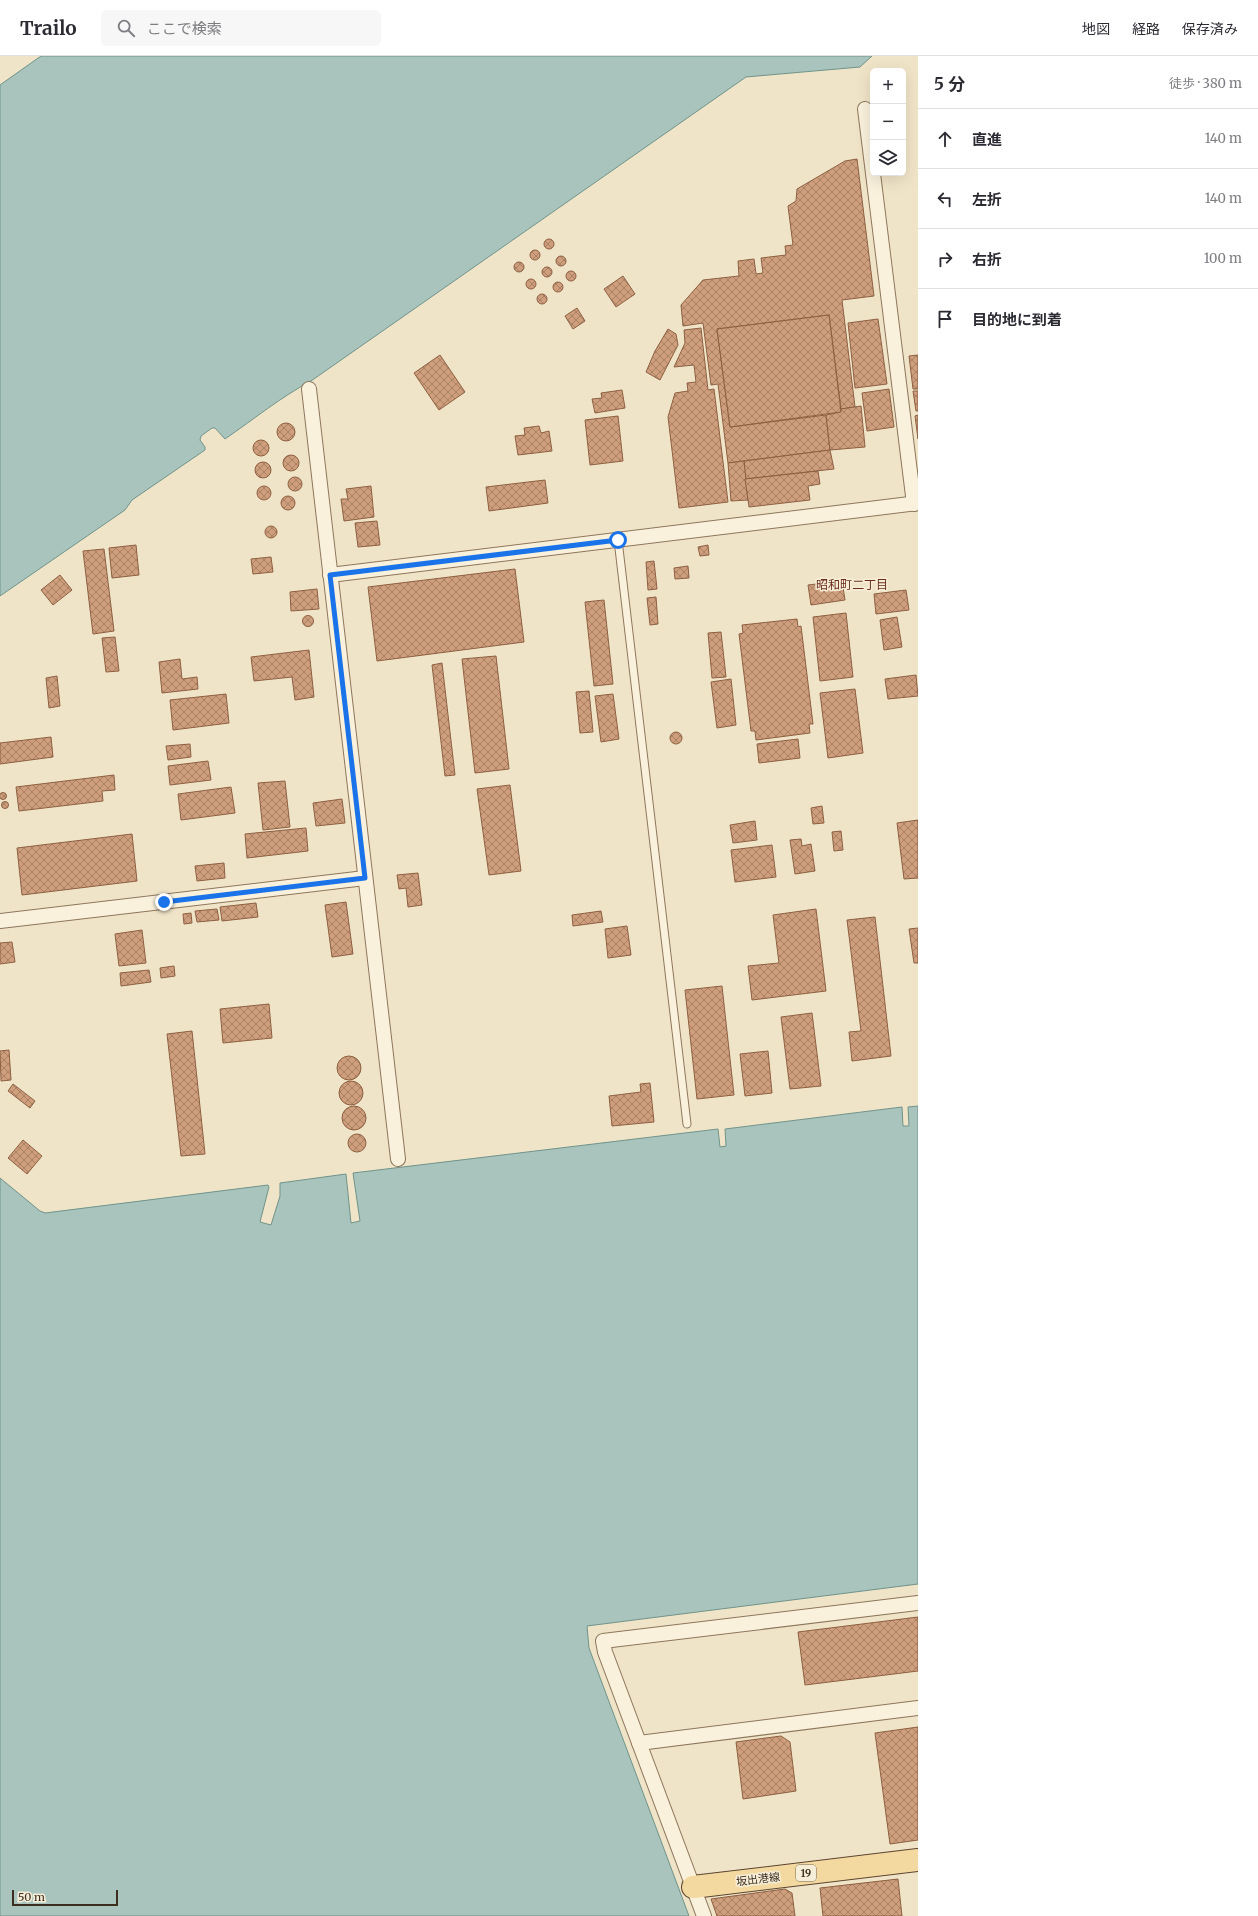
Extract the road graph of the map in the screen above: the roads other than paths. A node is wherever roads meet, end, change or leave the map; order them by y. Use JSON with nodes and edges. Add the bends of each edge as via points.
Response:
{"nodes":[{"id":1,"x":865,"y":109,"type":"dead end"},
{"id":2,"x":309,"y":389,"type":"dead end"},
{"id":3,"x":916,"y":503,"type":"edge"},
{"id":4,"x":618,"y":540,"type":"junction"},
{"id":5,"x":330,"y":575,"type":"junction"},
{"id":6,"x":365,"y":878,"type":"junction"},
{"id":7,"x":0,"y":921,"type":"edge"},
{"id":8,"x":688,"y":1124,"type":"dead end"},
{"id":9,"x":398,"y":1159,"type":"dead end"},
{"id":10,"x":918,"y":1603,"type":"edge"},
{"id":11,"x":918,"y":1708,"type":"edge"},
{"id":12,"x":639,"y":1743,"type":"junction"},
{"id":13,"x":918,"y":1860,"type":"edge"},
{"id":14,"x":693,"y":1887,"type":"junction"},
{"id":15,"x":704,"y":1916,"type":"edge"}],
"edges":[{"from":1,"to":3,"type":"street"},
{"from":2,"to":5,"type":"street"},
{"from":3,"to":4,"type":"street"},
{"from":4,"to":5,"type":"street"},
{"from":4,"to":8,"type":"lane"},
{"from":5,"to":6,"type":"street"},
{"from":6,"to":7,"type":"street"},
{"from":6,"to":9,"type":"street"},
{"from":10,"to":12,"type":"street","via":[[603,1641]]},
{"from":11,"to":12,"type":"street"},
{"from":12,"to":14,"type":"street"},
{"from":13,"to":14,"type":"main road","name":"坂出港線","number":"19"},
{"from":14,"to":15,"type":"street"}]}
